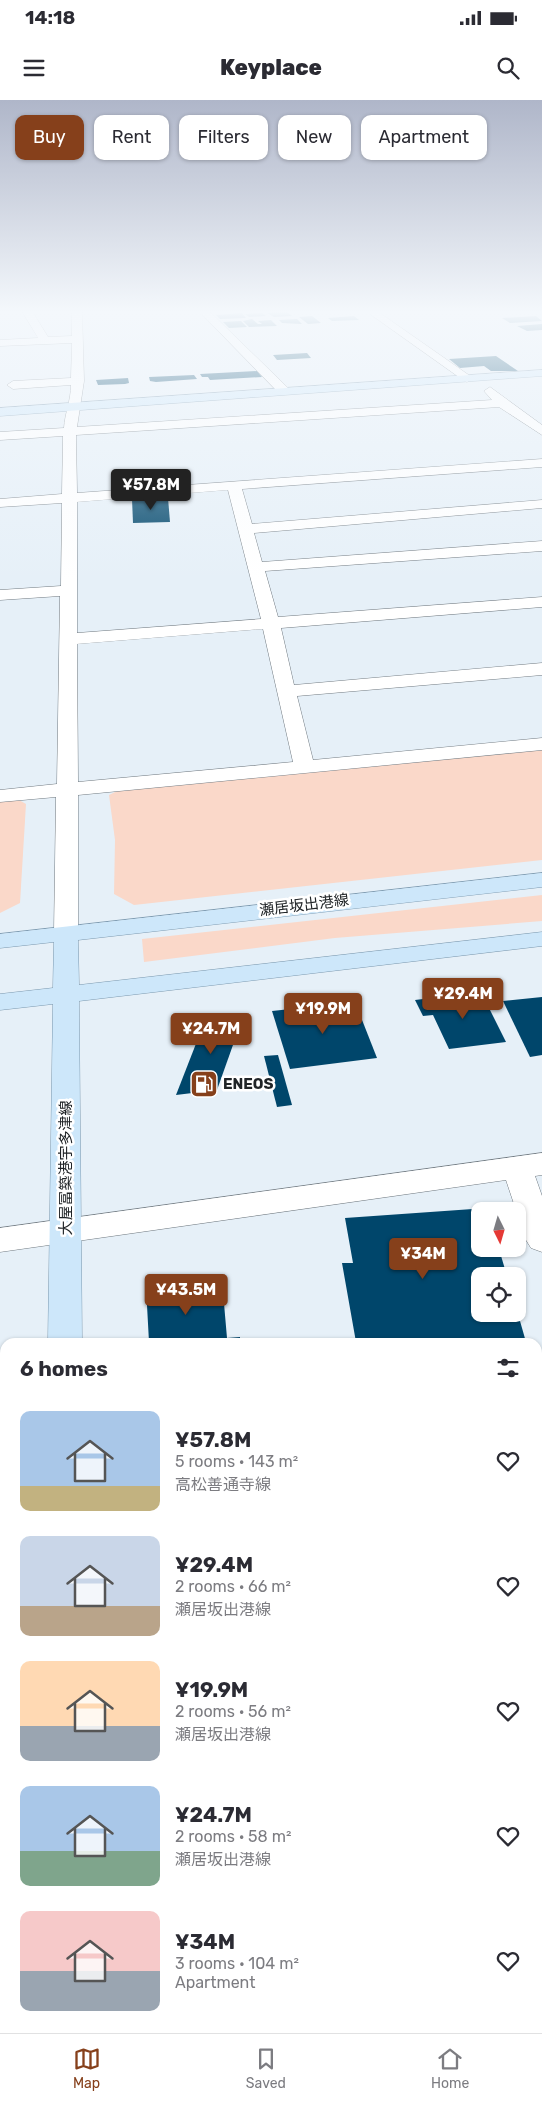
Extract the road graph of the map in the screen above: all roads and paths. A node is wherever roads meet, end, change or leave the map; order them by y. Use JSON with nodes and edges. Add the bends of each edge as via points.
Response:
{"nodes":[{"id":1,"x":75,"y":401,"type":"edge"},
{"id":2,"x":137,"y":401,"type":"edge"},
{"id":3,"x":502,"y":403,"type":"joint"},
{"id":4,"x":74,"y":406,"type":"junction"},
{"id":5,"x":0,"y":412,"type":"edge"},
{"id":6,"x":542,"y":431,"type":"edge"},
{"id":7,"x":70,"y":432,"type":"junction"},
{"id":8,"x":0,"y":436,"type":"edge"},
{"id":9,"x":542,"y":463,"type":"edge"},
{"id":10,"x":484,"y":468,"type":"junction"},
{"id":11,"x":497,"y":480,"type":"dead end"},
{"id":12,"x":234,"y":486,"type":"junction"},
{"id":13,"x":510,"y":493,"type":"dead end"},
{"id":14,"x":69,"y":498,"type":"junction"},
{"id":15,"x":0,"y":503,"type":"edge"},
{"id":16,"x":523,"y":506,"type":"junction"},
{"id":17,"x":539,"y":511,"type":"edge"},
{"id":18,"x":246,"y":529,"type":"junction"},
{"id":19,"x":542,"y":546,"type":"edge"},
{"id":20,"x":256,"y":567,"type":"junction"},
{"id":21,"x":68,"y":591,"type":"junction"},
{"id":22,"x":0,"y":596,"type":"edge"},
{"id":23,"x":542,"y":602,"type":"edge"},
{"id":24,"x":271,"y":624,"type":"junction"},
{"id":25,"x":69,"y":639,"type":"junction"},
{"id":26,"x":542,"y":669,"type":"edge"},
{"id":27,"x":286,"y":691,"type":"junction"},
{"id":28,"x":542,"y":744,"type":"edge"},
{"id":29,"x":304,"y":767,"type":"junction"},
{"id":30,"x":68,"y":790,"type":"junction"},
{"id":31,"x":0,"y":796,"type":"edge"},
{"id":32,"x":542,"y":880,"type":"edge"},
{"id":33,"x":66,"y":933,"type":"junction"},
{"id":34,"x":542,"y":939,"type":"edge"},
{"id":35,"x":0,"y":942,"type":"edge"},
{"id":36,"x":67,"y":994,"type":"junction"},
{"id":37,"x":0,"y":1002,"type":"edge"},
{"id":38,"x":530,"y":1166,"type":"edge"},
{"id":39,"x":66,"y":1232,"type":"junction"},
{"id":40,"x":0,"y":1240,"type":"edge"},
{"id":41,"x":542,"y":1240,"type":"edge"},
{"id":42,"x":65,"y":1338,"type":"edge"}],
"edges":[{"from":1,"to":4,"type":"street"},
{"from":2,"to":4,"type":"main road"},
{"from":3,"to":6,"type":"street"},
{"from":3,"to":7,"type":"street"},
{"from":4,"to":5,"type":"main road"},
{"from":4,"to":7,"type":"street"},
{"from":7,"to":8,"type":"street"},
{"from":7,"to":14,"type":"street"},
{"from":9,"to":10,"type":"street"},
{"from":10,"to":11,"type":"street"},
{"from":10,"to":12,"type":"street"},
{"from":12,"to":14,"type":"street"},
{"from":12,"to":18,"type":"street"},
{"from":13,"to":16,"type":"street"},
{"from":14,"to":15,"type":"street"},
{"from":14,"to":21,"type":"street"},
{"from":16,"to":17,"type":"street"},
{"from":16,"to":18,"type":"street"},
{"from":18,"to":20,"type":"street"},
{"from":19,"to":20,"type":"street"},
{"from":20,"to":24,"type":"street"},
{"from":21,"to":22,"type":"street"},
{"from":21,"to":25,"type":"street"},
{"from":23,"to":24,"type":"street"},
{"from":24,"to":25,"type":"street"},
{"from":24,"to":27,"type":"street"},
{"from":25,"to":30,"type":"street"},
{"from":26,"to":27,"type":"street"},
{"from":27,"to":29,"type":"street"},
{"from":28,"to":29,"type":"street"},
{"from":29,"to":30,"type":"street"},
{"from":30,"to":31,"type":"street"},
{"from":30,"to":33,"type":"street"},
{"from":32,"to":33,"type":"main road","name":"瀬居坂出港線"},
{"from":33,"to":35,"type":"main road"},
{"from":33,"to":36,"type":"main road","name":"大屋冨築港宇多津線"},
{"from":34,"to":36,"type":"main road"},
{"from":36,"to":37,"type":"main road"},
{"from":36,"to":39,"type":"main road","name":"大屋冨築港宇多津線"},
{"from":38,"to":39,"type":"street"},
{"from":38,"to":41,"type":"street"},
{"from":39,"to":40,"type":"street"},
{"from":39,"to":42,"type":"main road","name":"大屋冨築港宇多津線"}]}
